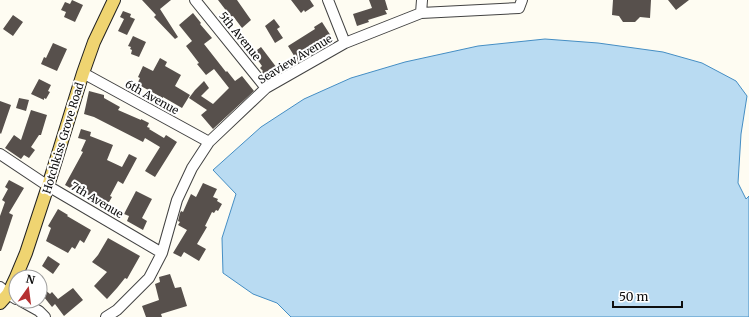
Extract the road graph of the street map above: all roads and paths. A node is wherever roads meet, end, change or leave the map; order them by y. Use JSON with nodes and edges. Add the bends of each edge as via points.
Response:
{"nodes":[{"id":1,"x":114,"y":0,"type":"edge"},
{"id":2,"x":195,"y":0,"type":"edge"},
{"id":3,"x":328,"y":0,"type":"edge"},
{"id":4,"x":422,"y":0,"type":"edge"},
{"id":5,"x":520,"y":4,"type":"edge"},
{"id":6,"x":421,"y":13,"type":"junction"},
{"id":7,"x":345,"y":43,"type":"junction"},
{"id":8,"x":83,"y":73,"type":"junction"},
{"id":9,"x":266,"y":88,"type":"junction"},
{"id":10,"x":209,"y":142,"type":"junction"},
{"id":11,"x":0,"y":154,"type":"edge"},
{"id":12,"x":48,"y":186,"type":"junction"},
{"id":13,"x":162,"y":253,"type":"junction"},
{"id":14,"x":19,"y":269,"type":"edge"},
{"id":15,"x":35,"y":309,"type":"edge"},
{"id":16,"x":45,"y":317,"type":"edge"},
{"id":17,"x":106,"y":317,"type":"edge"}],
"edges":[{"from":1,"to":8,"type":"main road","name":"Hotchkiss Grove Road"},
{"from":2,"to":9,"type":"street","name":"5th Avenue"},
{"from":3,"to":7,"type":"street"},
{"from":4,"to":6,"type":"street"},
{"from":5,"to":6,"type":"street","name":"Seaview Avenue"},
{"from":6,"to":7,"type":"street","name":"Seaview Avenue"},
{"from":7,"to":9,"type":"street","name":"Seaview Avenue"},
{"from":8,"to":10,"type":"street","name":"6th Avenue"},
{"from":8,"to":12,"type":"main road","name":"Hotchkiss Grove Road"},
{"from":9,"to":10,"type":"street","name":"Seaview Avenue"},
{"from":10,"to":13,"type":"street","name":"Seaview Avenue","via":[[192,168],[177,200]]},
{"from":11,"to":12,"type":"street","name":"7th Avenue"},
{"from":12,"to":13,"type":"street","name":"7th Avenue"},
{"from":12,"to":14,"type":"main road","name":"Hotchkiss Grove Road"},
{"from":13,"to":17,"type":"street","name":"Seaview Avenue","via":[[149,278],[117,310]]},
{"from":15,"to":16,"type":"street"}]}
